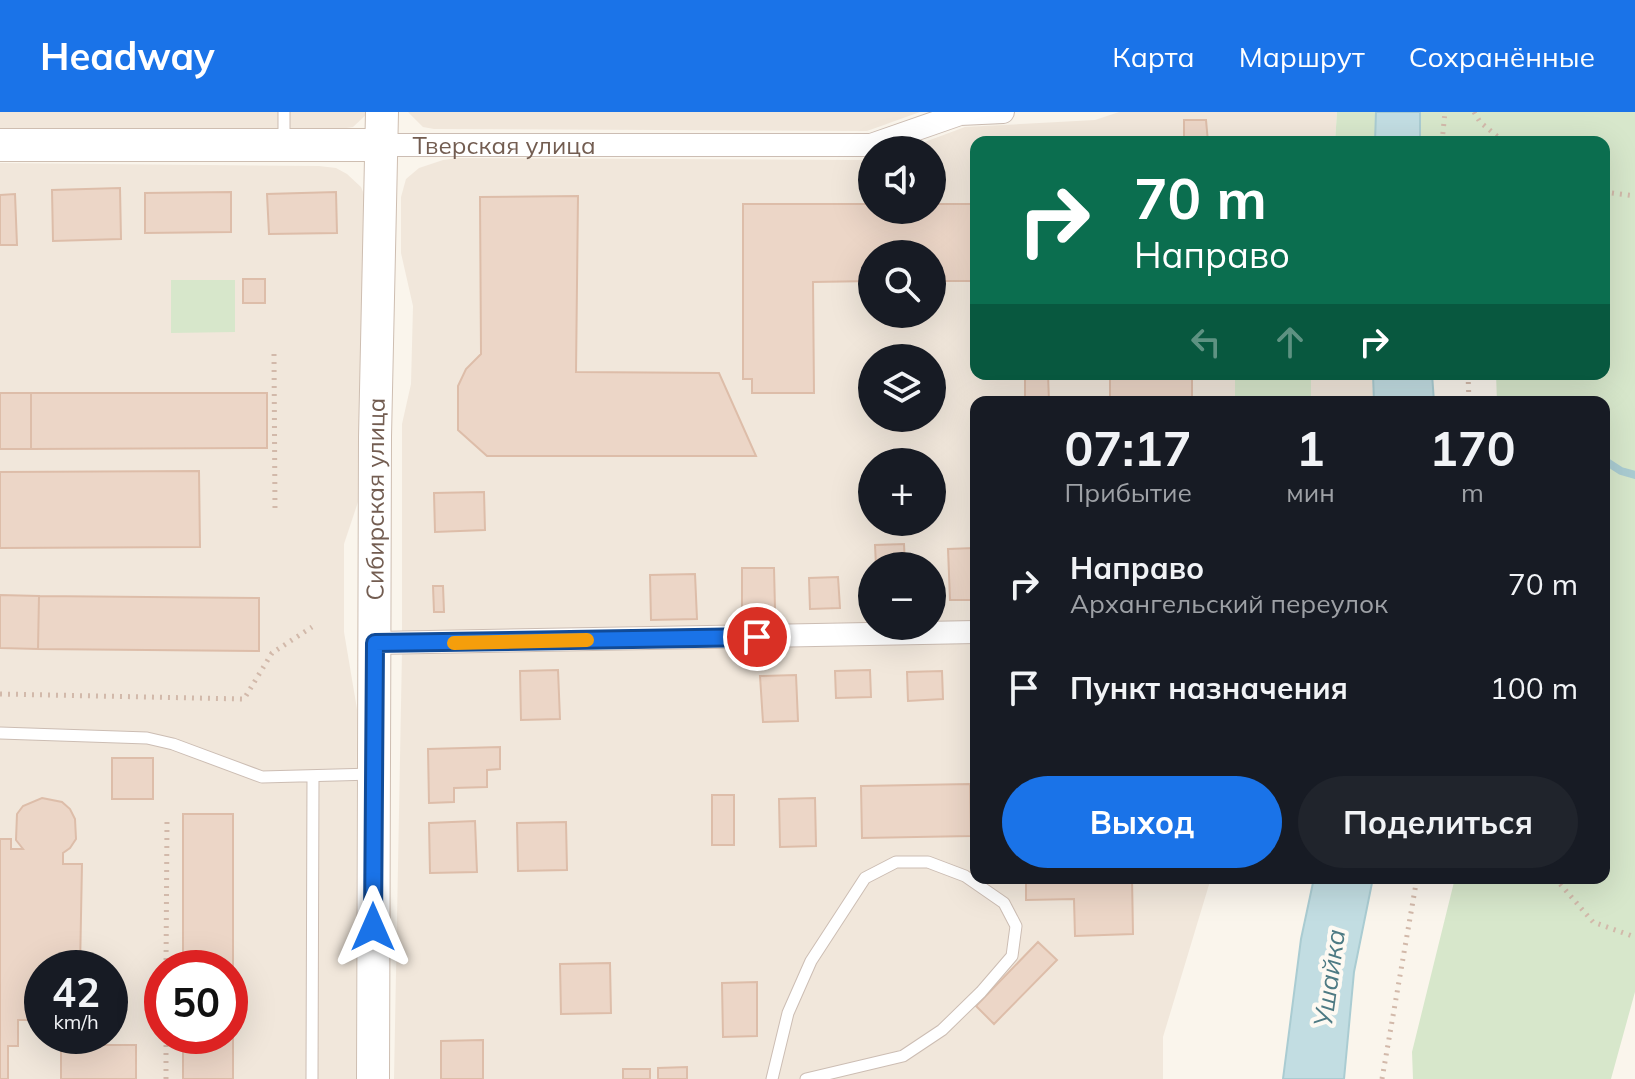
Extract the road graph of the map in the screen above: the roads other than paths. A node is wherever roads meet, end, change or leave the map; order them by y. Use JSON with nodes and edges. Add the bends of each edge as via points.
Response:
{"nodes":[{"id":1,"x":284,"y":112,"type":"edge"},
{"id":2,"x":382,"y":112,"type":"edge"},
{"id":3,"x":1003,"y":112,"type":"edge"},
{"id":4,"x":0,"y":145,"type":"edge"},
{"id":5,"x":284,"y":145,"type":"junction"},
{"id":6,"x":382,"y":145,"type":"junction"},
{"id":7,"x":970,"y":632,"type":"edge"},
{"id":8,"x":375,"y":643,"type":"junction"},
{"id":9,"x":0,"y":733,"type":"edge"},
{"id":10,"x":374,"y":774,"type":"junction"},
{"id":11,"x":313,"y":777,"type":"junction"},
{"id":12,"x":970,"y":879,"type":"edge"},
{"id":13,"x":977,"y":884,"type":"edge"},
{"id":14,"x":312,"y":1079,"type":"edge"},
{"id":15,"x":373,"y":1079,"type":"edge"},
{"id":16,"x":772,"y":1079,"type":"edge"},
{"id":17,"x":806,"y":1079,"type":"edge"}],
"edges":[{"from":1,"to":5,"type":"lane"},
{"from":2,"to":6,"type":"main road","name":"Сибирская улица"},
{"from":3,"to":6,"type":"street","name":"Тверская улица","via":[[960,114],[871,145]]},
{"from":4,"to":5,"type":"main road","name":"Тверская улица"},
{"from":5,"to":6,"type":"main road","name":"Тверская улица"},
{"from":6,"to":8,"type":"main road","name":"Сибирская улица"},
{"from":7,"to":8,"type":"street"},
{"from":8,"to":10,"type":"main road","name":"Сибирская улица"},
{"from":9,"to":11,"type":"lane","via":[[147,738],[262,777]]},
{"from":10,"to":11,"type":"lane"},
{"from":10,"to":15,"type":"main road","name":"Сибирская улица"},
{"from":11,"to":14,"type":"lane"},
{"from":12,"to":16,"type":"lane","via":[[928,862],[896,862],[865,878],[811,961],[788,1013]]},
{"from":13,"to":17,"type":"lane","via":[[1004,903],[1016,926],[1012,956],[981,992],[942,1030],[903,1056]]}]}
